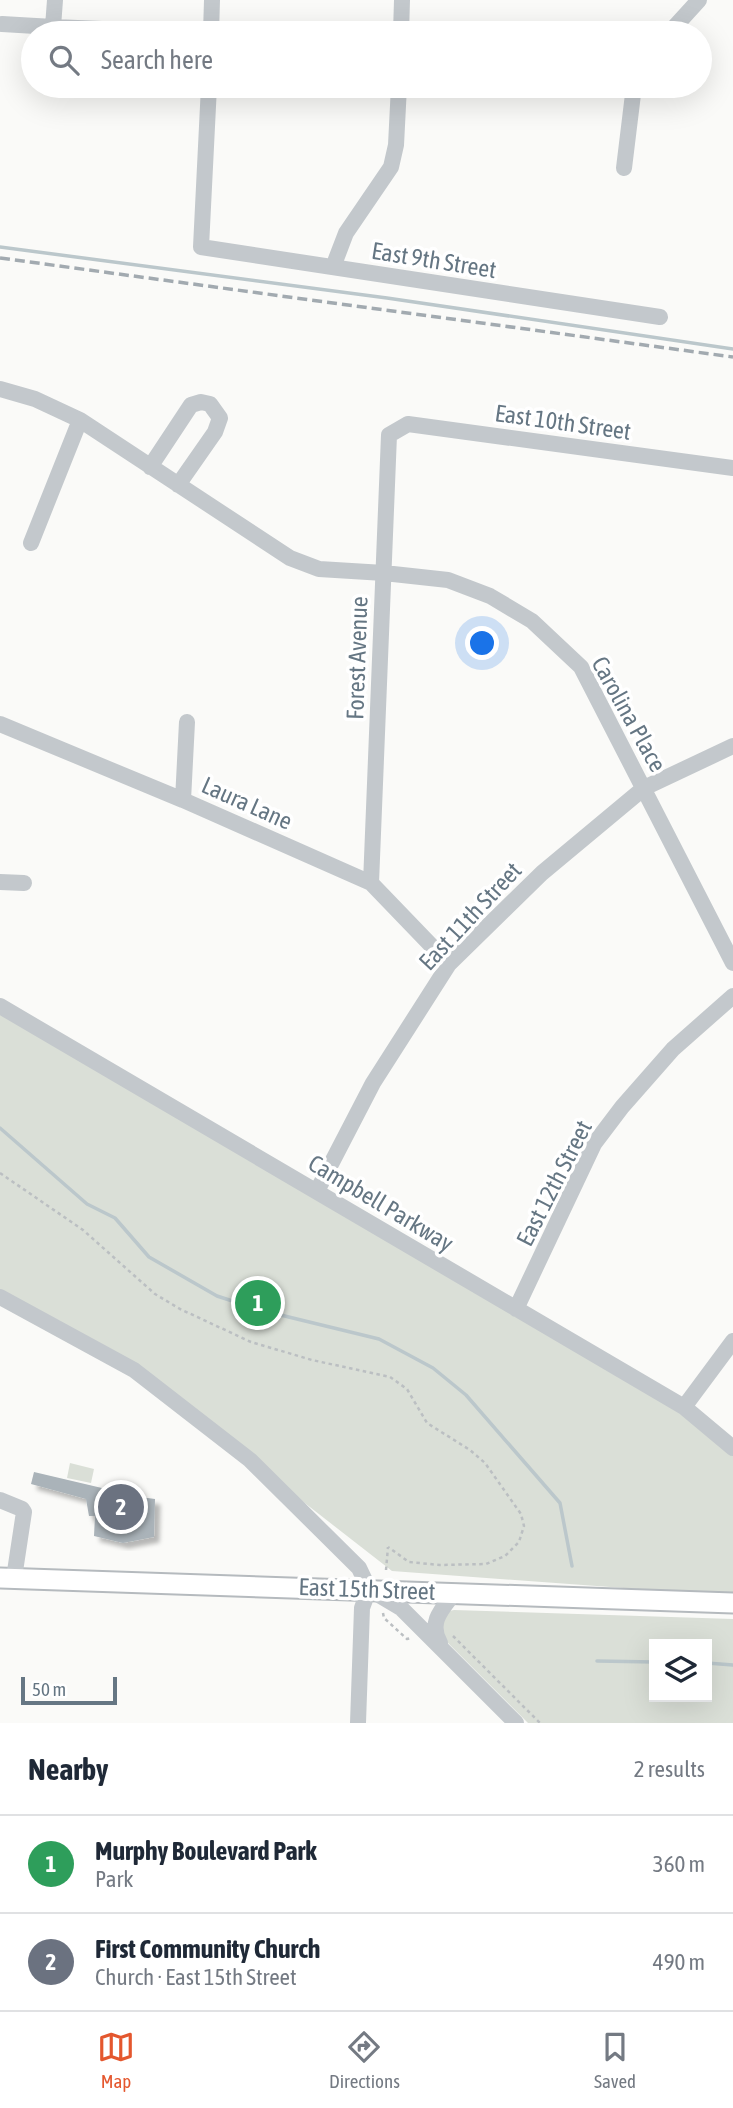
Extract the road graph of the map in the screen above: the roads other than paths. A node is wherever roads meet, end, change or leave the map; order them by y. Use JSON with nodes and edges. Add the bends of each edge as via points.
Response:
{"nodes":[{"id":1,"x":55,"y":0,"type":"edge"},
{"id":2,"x":212,"y":0,"type":"edge"},
{"id":3,"x":402,"y":0,"type":"edge"},
{"id":4,"x":699,"y":0,"type":"edge"},
{"id":5,"x":53,"y":21,"type":"edge"},
{"id":6,"x":211,"y":21,"type":"edge"},
{"id":7,"x":401,"y":21,"type":"edge"},
{"id":8,"x":680,"y":21,"type":"edge"},
{"id":9,"x":2,"y":24,"type":"dead end"},
{"id":10,"x":21,"y":25,"type":"edge"},
{"id":11,"x":208,"y":98,"type":"edge"},
{"id":12,"x":398,"y":98,"type":"edge"},
{"id":13,"x":633,"y":98,"type":"edge"},
{"id":14,"x":624,"y":168,"type":"dead end"},
{"id":15,"x":333,"y":267,"type":"junction"},
{"id":16,"x":660,"y":317,"type":"dead end"},
{"id":17,"x":0,"y":389,"type":"edge"},
{"id":18,"x":80,"y":420,"type":"junction"},
{"id":19,"x":389,"y":435,"type":"joint"},
{"id":20,"x":150,"y":467,"type":"junction"},
{"id":21,"x":733,"y":468,"type":"edge"},
{"id":22,"x":178,"y":485,"type":"junction"},
{"id":23,"x":31,"y":543,"type":"dead end"},
{"id":24,"x":384,"y":573,"type":"junction"},
{"id":25,"x":187,"y":722,"type":"dead end"},
{"id":26,"x":0,"y":724,"type":"edge"},
{"id":27,"x":733,"y":746,"type":"edge"},
{"id":28,"x":644,"y":788,"type":"junction"},
{"id":29,"x":183,"y":800,"type":"junction"},
{"id":30,"x":0,"y":882,"type":"edge"},
{"id":31,"x":24,"y":883,"type":"dead end"},
{"id":32,"x":371,"y":883,"type":"junction"},
{"id":33,"x":733,"y":962,"type":"edge"},
{"id":34,"x":449,"y":964,"type":"junction"},
{"id":35,"x":733,"y":996,"type":"edge"},
{"id":36,"x":0,"y":1006,"type":"edge"},
{"id":37,"x":317,"y":1191,"type":"junction"},
{"id":38,"x":0,"y":1297,"type":"edge"},
{"id":39,"x":516,"y":1309,"type":"junction"},
{"id":40,"x":733,"y":1341,"type":"edge"},
{"id":41,"x":684,"y":1407,"type":"junction"},
{"id":42,"x":733,"y":1448,"type":"edge"},
{"id":43,"x":0,"y":1500,"type":"edge"},
{"id":44,"x":7,"y":1578,"type":"edge"},
{"id":45,"x":369,"y":1589,"type":"junction"},
{"id":46,"x":455,"y":1592,"type":"junction"},
{"id":47,"x":733,"y":1603,"type":"edge"},
{"id":48,"x":445,"y":1652,"type":"junction"},
{"id":49,"x":358,"y":1723,"type":"edge"},
{"id":50,"x":516,"y":1723,"type":"edge"}],
"edges":[{"from":1,"to":5,"type":"street"},
{"from":2,"to":6,"type":"street"},
{"from":3,"to":7,"type":"street"},
{"from":4,"to":8,"type":"street"},
{"from":9,"to":10,"type":"street"},
{"from":11,"to":15,"type":"street","name":"East 9th Street","via":[[201,247]]},
{"from":12,"to":15,"type":"street","via":[[391,167],[346,233]]},
{"from":13,"to":14,"type":"street"},
{"from":15,"to":16,"type":"street","name":"East 9th Street"},
{"from":17,"to":18,"type":"street","name":"Carolina Place"},
{"from":18,"to":20,"type":"street","name":"Carolina Place"},
{"from":18,"to":23,"type":"street"},
{"from":19,"to":21,"type":"street","name":"East 10th Street","via":[[408,424]]},
{"from":19,"to":24,"type":"street","name":"Forest Avenue"},
{"from":20,"to":22,"type":"street","name":"Carolina Place"},
{"from":20,"to":22,"type":"street","via":[[191,405],[210,404],[220,418],[215,432]]},
{"from":22,"to":24,"type":"street","name":"Carolina Place","via":[[290,558],[318,569]]},
{"from":24,"to":28,"type":"street","name":"Carolina Place","via":[[448,580],[490,596],[532,621],[581,667]]},
{"from":24,"to":32,"type":"street","name":"Forest Avenue"},
{"from":25,"to":29,"type":"street"},
{"from":26,"to":29,"type":"street","name":"Laura Lane"},
{"from":27,"to":28,"type":"street","name":"East 11th Street"},
{"from":28,"to":33,"type":"street","name":"Carolina Place"},
{"from":28,"to":34,"type":"street","name":"East 11th Street","via":[[542,873]]},
{"from":29,"to":32,"type":"street","name":"Laura Lane"},
{"from":30,"to":31,"type":"street"},
{"from":32,"to":34,"type":"street","name":"Laura Lane"},
{"from":34,"to":37,"type":"street","name":"East 11th Street","via":[[373,1083]]},
{"from":35,"to":39,"type":"street","name":"East 12th Street","via":[[673,1049],[594,1144]]},
{"from":36,"to":37,"type":"street","name":"Campbell Parkway"},
{"from":37,"to":39,"type":"street","name":"Campbell Parkway"},
{"from":38,"to":45,"type":"street","via":[[134,1370],[250,1460],[359,1568]]},
{"from":39,"to":41,"type":"street","name":"Campbell Parkway"},
{"from":40,"to":41,"type":"street"},
{"from":41,"to":42,"type":"street","name":"Campbell Parkway"},
{"from":43,"to":44,"type":"street","via":[[24,1512]]},
{"from":44,"to":45,"type":"main road","name":"East 15th Street"},
{"from":45,"to":46,"type":"main road","name":"East 15th Street"},
{"from":45,"to":48,"type":"street","via":[[401,1608]]},
{"from":45,"to":49,"type":"street","via":[[362,1608]]},
{"from":46,"to":47,"type":"main road","name":"East 15th Street"},
{"from":46,"to":48,"type":"street","via":[[435,1618],[436,1636]]},
{"from":48,"to":50,"type":"street"}]}
